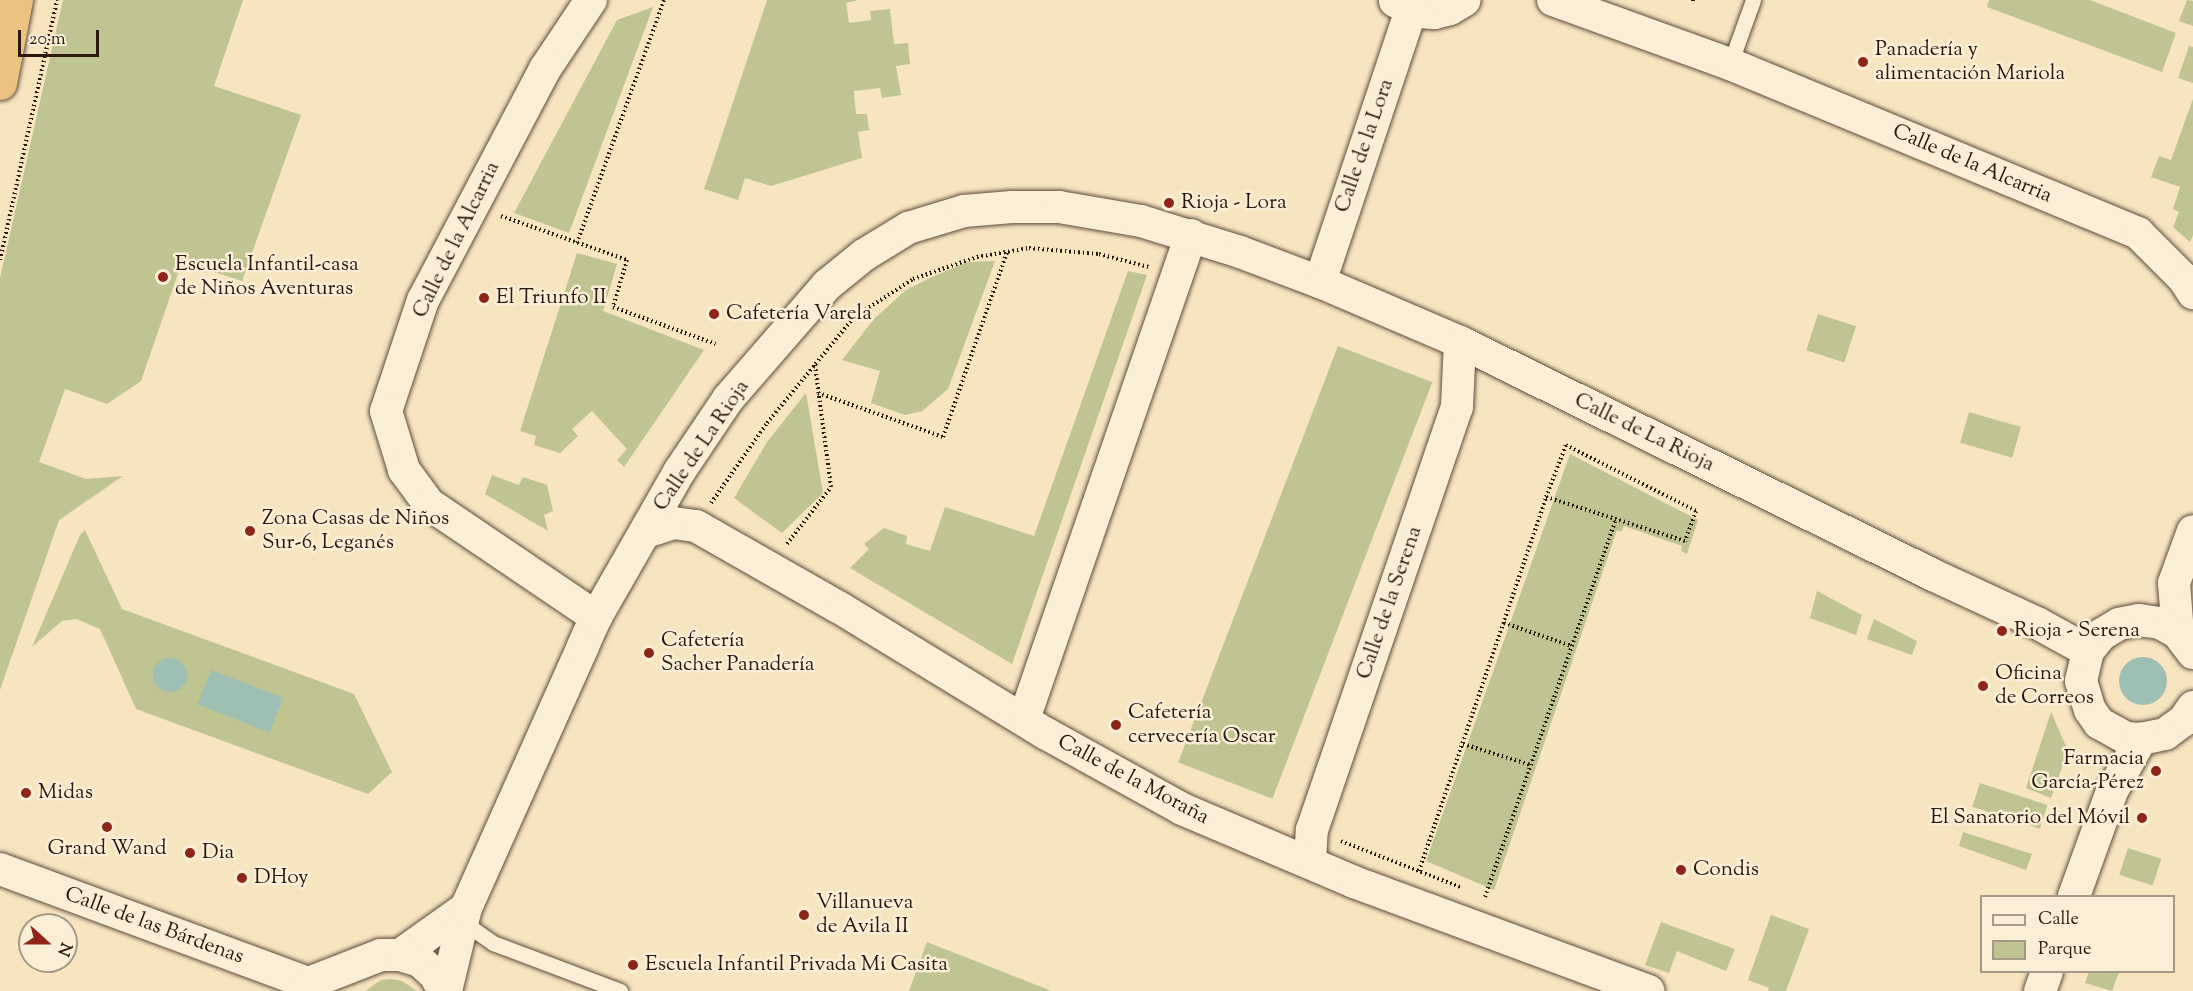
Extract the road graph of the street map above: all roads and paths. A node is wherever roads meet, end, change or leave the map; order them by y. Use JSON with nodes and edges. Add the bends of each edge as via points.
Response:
{"nodes":[{"id":1,"x":16,"y":0,"type":"edge"},
{"id":2,"x":57,"y":0,"type":"edge"},
{"id":3,"x":591,"y":0,"type":"edge"},
{"id":4,"x":664,"y":0,"type":"edge"},
{"id":5,"x":1465,"y":0,"type":"edge"},
{"id":6,"x":1553,"y":0,"type":"edge"},
{"id":7,"x":1753,"y":0,"type":"edge"},
{"id":8,"x":1403,"y":5,"type":"edge"},
{"id":9,"x":1730,"y":64,"type":"junction"},
{"id":10,"x":0,"y":83,"type":"edge"},
{"id":11,"x":501,"y":216,"type":"dead end"},
{"id":12,"x":1191,"y":235,"type":"junction"},
{"id":13,"x":577,"y":243,"type":"junction"},
{"id":14,"x":1008,"y":251,"type":"junction"},
{"id":15,"x":0,"y":260,"type":"edge"},
{"id":16,"x":1177,"y":275,"type":"junction"},
{"id":17,"x":1320,"y":282,"type":"junction"},
{"id":18,"x":2193,"y":293,"type":"edge"},
{"id":19,"x":1460,"y":342,"type":"junction"},
{"id":20,"x":716,"y":344,"type":"dead end"},
{"id":21,"x":815,"y":364,"type":"junction"},
{"id":22,"x":819,"y":393,"type":"junction"},
{"id":23,"x":1546,"y":497,"type":"junction"},
{"id":24,"x":1616,"y":519,"type":"junction"},
{"id":25,"x":696,"y":526,"type":"junction"},
{"id":26,"x":2193,"y":531,"type":"edge"},
{"id":27,"x":646,"y":532,"type":"junction"},
{"id":28,"x":787,"y":544,"type":"dead end"},
{"id":29,"x":596,"y":617,"type":"junction"},
{"id":30,"x":1504,"y":623,"type":"junction"},
{"id":31,"x":2186,"y":643,"type":"edge"},
{"id":32,"x":1572,"y":646,"type":"junction"},
{"id":33,"x":2088,"y":651,"type":"junction"},
{"id":34,"x":2192,"y":710,"type":"edge"},
{"id":35,"x":1024,"y":719,"type":"junction"},
{"id":36,"x":2141,"y":739,"type":"junction"},
{"id":37,"x":1463,"y":744,"type":"junction"},
{"id":38,"x":1531,"y":765,"type":"junction"},
{"id":39,"x":1312,"y":830,"type":"junction"},
{"id":40,"x":1310,"y":863,"type":"junction"},
{"id":41,"x":0,"y":869,"type":"edge"},
{"id":42,"x":1419,"y":871,"type":"junction"},
{"id":43,"x":1463,"y":888,"type":"dead end"},
{"id":44,"x":1474,"y":892,"type":"dead end"},
{"id":45,"x":2075,"y":895,"type":"edge"},
{"id":46,"x":1485,"y":897,"type":"junction"},
{"id":47,"x":1495,"y":901,"type":"dead end"},
{"id":48,"x":462,"y":924,"type":"junction"},
{"id":49,"x":493,"y":943,"type":"junction"},
{"id":50,"x":400,"y":955,"type":"junction"},
{"id":51,"x":363,"y":963,"type":"junction"},
{"id":52,"x":2047,"y":973,"type":"edge"},
{"id":53,"x":313,"y":987,"type":"edge"},
{"id":54,"x":342,"y":991,"type":"edge"},
{"id":55,"x":445,"y":991,"type":"edge"},
{"id":56,"x":620,"y":991,"type":"edge"},
{"id":57,"x":1649,"y":991,"type":"edge"},
{"id":58,"x":2040,"y":991,"type":"edge"}],
"edges":[{"from":1,"to":10,"type":"highway"},
{"from":2,"to":15,"type":"path"},
{"from":3,"to":29,"type":"street","name":"Calle de la Alcarria","via":[[545,69],[423,300],[386,411],[404,470],[429,504]]},
{"from":4,"to":13,"type":"path"},
{"from":5,"to":8,"type":"street","via":[[1434,13]]},
{"from":6,"to":9,"type":"street","name":"Calle de la Alcarria"},
{"from":7,"to":9,"type":"lane"},
{"from":8,"to":17,"type":"street","name":"Calle de la Lora"},
{"from":9,"to":18,"type":"street","name":"Calle de la Alcarria","via":[[2138,233]]},
{"from":11,"to":13,"type":"path"},
{"from":12,"to":16,"type":"street"},
{"from":12,"to":17,"type":"street","name":"Calle de La Rioja"},
{"from":12,"to":27,"type":"street","name":"Calle de La Rioja","via":[[1141,221],[1059,207],[964,212],[908,228],[864,255],[827,285],[728,399],[679,472]]},
{"from":13,"to":20,"type":"path","via":[[627,260],[613,307]]},
{"from":14,"to":16,"type":"path","via":[[1029,248],[1099,254]]},
{"from":14,"to":21,"type":"path","via":[[977,257],[913,279],[854,317]]},
{"from":14,"to":22,"type":"path","via":[[943,437]]},
{"from":16,"to":35,"type":"street"},
{"from":17,"to":19,"type":"street","name":"Calle de La Rioja"},
{"from":19,"to":33,"type":"street","name":"Calle de La Rioja"},
{"from":19,"to":39,"type":"street","name":"Calle de la Serena","via":[[1457,406]]},
{"from":21,"to":22,"type":"path"},
{"from":21,"to":25,"type":"path","via":[[767,423]]},
{"from":22,"to":28,"type":"path","via":[[831,487]]},
{"from":23,"to":24,"type":"path"},
{"from":23,"to":24,"type":"path","via":[[1566,445],[1696,511],[1685,541]]},
{"from":23,"to":30,"type":"path"},
{"from":24,"to":32,"type":"path"},
{"from":25,"to":27,"type":"street","name":"Calle de la Moraña","via":[[674,523]]},
{"from":25,"to":35,"type":"street","name":"Calle de la Moraña"},
{"from":26,"to":31,"type":"street","via":[[2174,583]]},
{"from":27,"to":29,"type":"street","name":"Calle de La Rioja"},
{"from":29,"to":48,"type":"street","name":"Calle de La Rioja"},
{"from":30,"to":32,"type":"path"},
{"from":30,"to":37,"type":"path"},
{"from":31,"to":33,"type":"street","via":[[2160,623],[2139,620],[2119,624],[2101,635]]},
{"from":32,"to":38,"type":"path"},
{"from":33,"to":36,"type":"street","via":[[2081,681],[2090,710],[2112,732]]},
{"from":34,"to":36,"type":"street","via":[[2175,728]]},
{"from":35,"to":40,"type":"street","name":"Calle de la Moraña","via":[[1182,809]]},
{"from":36,"to":45,"type":"street","via":[[2112,791]]},
{"from":37,"to":38,"type":"path"},
{"from":37,"to":42,"type":"path"},
{"from":38,"to":46,"type":"path"},
{"from":39,"to":40,"type":"street","name":"Calle de la Serena"},
{"from":39,"to":42,"type":"path"},
{"from":40,"to":57,"type":"street","name":"Calle de la Moraña"},
{"from":41,"to":53,"type":"street","name":"Calle de las Bárdenas"},
{"from":42,"to":43,"type":"path"},
{"from":44,"to":46,"type":"path"},
{"from":46,"to":47,"type":"path"},
{"from":48,"to":49,"type":"lane"},
{"from":48,"to":49,"type":"lane"},
{"from":48,"to":50,"type":"street"},
{"from":48,"to":55,"type":"street","name":"Calle de La Rioja"},
{"from":49,"to":56,"type":"lane"},
{"from":50,"to":51,"type":"street","name":"Calle de las Bárdenas","via":[[381,956]]},
{"from":50,"to":55,"type":"street","via":[[420,961]]},
{"from":51,"to":53,"type":"street","name":"Calle de las Bárdenas"},
{"from":51,"to":54,"type":"street"},
{"from":52,"to":58,"type":"street"}]}
